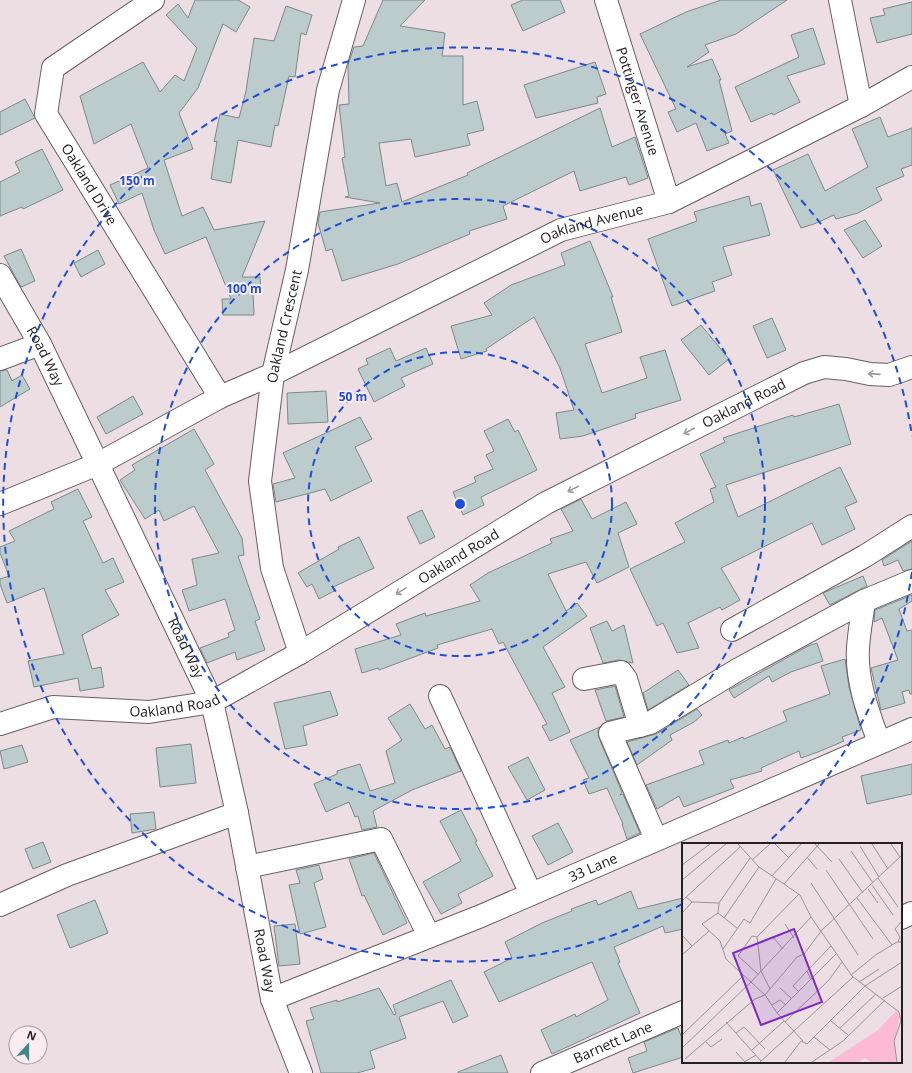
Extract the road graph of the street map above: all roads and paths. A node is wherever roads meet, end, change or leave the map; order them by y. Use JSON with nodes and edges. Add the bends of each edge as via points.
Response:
{"nodes":[{"id":1,"x":153,"y":0,"type":"edge"},
{"id":2,"x":354,"y":0,"type":"edge"},
{"id":3,"x":606,"y":0,"type":"edge"},
{"id":4,"x":840,"y":0,"type":"edge"},
{"id":5,"x":912,"y":77,"type":"edge"},
{"id":6,"x":861,"y":106,"type":"junction"},
{"id":7,"x":669,"y":202,"type":"junction"},
{"id":8,"x":0,"y":275,"type":"edge"},
{"id":9,"x":40,"y":344,"type":"junction"},
{"id":10,"x":0,"y":358,"type":"edge"},
{"id":11,"x":912,"y":367,"type":"edge"},
{"id":12,"x":273,"y":374,"type":"junction"},
{"id":13,"x":220,"y":396,"type":"junction"},
{"id":14,"x":98,"y":464,"type":"junction"},
{"id":15,"x":0,"y":504,"type":"edge"},
{"id":16,"x":912,"y":526,"type":"edge"},
{"id":17,"x":912,"y":581,"type":"edge"},
{"id":18,"x":864,"y":601,"type":"junction"},
{"id":19,"x":732,"y":630,"type":"dead end"},
{"id":20,"x":300,"y":654,"type":"junction"},
{"id":21,"x":584,"y":679,"type":"dead end"},
{"id":22,"x":440,"y":696,"type":"dead end"},
{"id":23,"x":212,"y":702,"type":"junction"},
{"id":24,"x":0,"y":724,"type":"edge"},
{"id":25,"x":640,"y":726,"type":"junction"},
{"id":26,"x":912,"y":729,"type":"edge"},
{"id":27,"x":880,"y":742,"type":"junction"},
{"id":28,"x":237,"y":813,"type":"junction"},
{"id":29,"x":656,"y":839,"type":"junction"},
{"id":30,"x":247,"y":867,"type":"junction"},
{"id":31,"x":531,"y":894,"type":"junction"},
{"id":32,"x":0,"y":905,"type":"edge"},
{"id":33,"x":912,"y":913,"type":"edge"},
{"id":34,"x":902,"y":918,"type":"edge"},
{"id":35,"x":429,"y":936,"type":"junction"},
{"id":36,"x":272,"y":999,"type":"junction"},
{"id":37,"x":682,"y":1012,"type":"edge"},
{"id":38,"x":301,"y":1073,"type":"edge"},
{"id":39,"x":542,"y":1073,"type":"edge"}],
"edges":[{"from":1,"to":13,"type":"street","name":"Oakland Drive","via":[[53,68],[46,114]]},
{"from":2,"to":12,"type":"street","name":"Oakland Crescent","via":[[328,90],[297,270]]},
{"from":3,"to":7,"type":"street","name":"Pottinger Avenue"},
{"from":4,"to":6,"type":"street"},
{"from":5,"to":6,"type":"street","name":"Oakland Avenue"},
{"from":6,"to":7,"type":"street","name":"Oakland Avenue"},
{"from":7,"to":12,"type":"street","name":"Oakland Avenue","via":[[561,230]]},
{"from":8,"to":9,"type":"street","name":"Road Way"},
{"from":9,"to":10,"type":"street"},
{"from":9,"to":14,"type":"street","name":"Road Way"},
{"from":11,"to":20,"type":"street","name":"Oakland Road","one_way":true,"via":[[889,375],[824,367],[804,373],[546,503]]},
{"from":12,"to":13,"type":"street","name":"Oakland Avenue"},
{"from":12,"to":20,"type":"street","name":"Oakland Crescent","via":[[260,481],[272,568]]},
{"from":13,"to":14,"type":"street","name":"Oakland Avenue"},
{"from":14,"to":15,"type":"street","name":"Oakland Avenue"},
{"from":14,"to":23,"type":"street","name":"Road Way"},
{"from":16,"to":19,"type":"street","via":[[865,556]]},
{"from":17,"to":18,"type":"street"},
{"from":18,"to":25,"type":"street","via":[[739,669],[650,723]]},
{"from":18,"to":27,"type":"street","via":[[858,648],[859,672],[865,703]]},
{"from":20,"to":23,"type":"street","name":"Oakland Road"},
{"from":21,"to":25,"type":"street","via":[[621,672],[626,679]]},
{"from":22,"to":31,"type":"street"},
{"from":23,"to":24,"type":"street","name":"Oakland Road","via":[[149,712],[53,707]]},
{"from":23,"to":28,"type":"street","name":"Road Way"},
{"from":25,"to":29,"type":"street","via":[[610,733]]},
{"from":26,"to":27,"type":"street","name":"33 Lane"},
{"from":27,"to":29,"type":"street","name":"33 Lane"},
{"from":28,"to":30,"type":"street","name":"Road Way"},
{"from":28,"to":32,"type":"street","via":[[67,875]]},
{"from":29,"to":31,"type":"street","name":"33 Lane"},
{"from":30,"to":35,"type":"street","via":[[381,839]]},
{"from":30,"to":36,"type":"street","name":"Road Way"},
{"from":31,"to":35,"type":"street","name":"33 Lane"},
{"from":33,"to":34,"type":"street"},
{"from":35,"to":36,"type":"street","name":"33 Lane"},
{"from":36,"to":38,"type":"street","name":"Road Way"},
{"from":37,"to":39,"type":"street","name":"Barnett Lane"}]}
